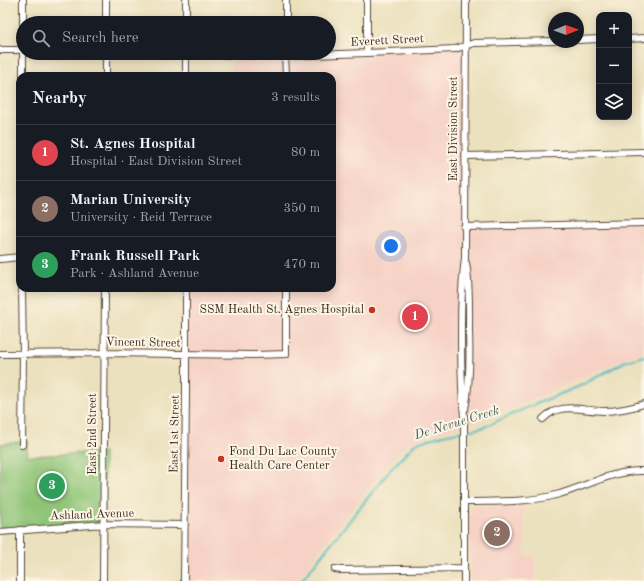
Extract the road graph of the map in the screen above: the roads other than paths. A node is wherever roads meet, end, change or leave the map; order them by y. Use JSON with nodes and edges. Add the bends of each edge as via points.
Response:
{"nodes":[{"id":1,"x":23,"y":0,"type":"edge"},
{"id":2,"x":106,"y":0,"type":"edge"},
{"id":3,"x":186,"y":0,"type":"edge"},
{"id":4,"x":286,"y":0,"type":"edge"},
{"id":5,"x":367,"y":0,"type":"edge"},
{"id":6,"x":466,"y":0,"type":"edge"},
{"id":7,"x":23,"y":16,"type":"edge"},
{"id":8,"x":106,"y":16,"type":"edge"},
{"id":9,"x":186,"y":16,"type":"edge"},
{"id":10,"x":286,"y":16,"type":"edge"},
{"id":11,"x":632,"y":38,"type":"edge"},
{"id":12,"x":644,"y":38,"type":"edge"},
{"id":13,"x":596,"y":39,"type":"edge"},
{"id":14,"x":584,"y":40,"type":"edge"},
{"id":15,"x":548,"y":41,"type":"edge"},
{"id":16,"x":466,"y":45,"type":"junction"},
{"id":17,"x":0,"y":50,"type":"edge"},
{"id":18,"x":16,"y":50,"type":"edge"},
{"id":19,"x":336,"y":53,"type":"edge"},
{"id":20,"x":367,"y":53,"type":"junction"},
{"id":21,"x":23,"y":60,"type":"edge"},
{"id":22,"x":106,"y":60,"type":"edge"},
{"id":23,"x":187,"y":60,"type":"edge"},
{"id":24,"x":286,"y":60,"type":"edge"},
{"id":25,"x":23,"y":72,"type":"edge"},
{"id":26,"x":106,"y":72,"type":"edge"},
{"id":27,"x":186,"y":72,"type":"edge"},
{"id":28,"x":286,"y":72,"type":"edge"},
{"id":29,"x":644,"y":152,"type":"edge"},
{"id":30,"x":465,"y":156,"type":"junction"},
{"id":31,"x":644,"y":223,"type":"edge"},
{"id":32,"x":464,"y":227,"type":"junction"},
{"id":33,"x":16,"y":257,"type":"edge"},
{"id":34,"x":0,"y":259,"type":"edge"},
{"id":35,"x":22,"y":292,"type":"edge"},
{"id":36,"x":105,"y":292,"type":"edge"},
{"id":37,"x":186,"y":292,"type":"edge"},
{"id":38,"x":286,"y":292,"type":"edge"},
{"id":39,"x":104,"y":353,"type":"junction"},
{"id":40,"x":0,"y":354,"type":"edge"},
{"id":41,"x":23,"y":354,"type":"junction"},
{"id":42,"x":186,"y":355,"type":"junction"},
{"id":43,"x":644,"y":404,"type":"edge"},
{"id":44,"x":543,"y":419,"type":"dead end"},
{"id":45,"x":22,"y":445,"type":"dead end"},
{"id":46,"x":644,"y":471,"type":"edge"},
{"id":47,"x":464,"y":502,"type":"junction"},
{"id":48,"x":104,"y":524,"type":"junction"},
{"id":49,"x":185,"y":525,"type":"junction"},
{"id":50,"x":20,"y":530,"type":"junction"},
{"id":51,"x":0,"y":532,"type":"edge"},
{"id":52,"x":464,"y":568,"type":"junction"},
{"id":53,"x":335,"y":569,"type":"dead end"},
{"id":54,"x":20,"y":581,"type":"edge"},
{"id":55,"x":103,"y":581,"type":"edge"},
{"id":56,"x":184,"y":581,"type":"edge"},
{"id":57,"x":464,"y":581,"type":"edge"}],
"edges":[{"from":1,"to":7,"type":"street"},
{"from":2,"to":8,"type":"street"},
{"from":3,"to":9,"type":"street"},
{"from":4,"to":10,"type":"street"},
{"from":5,"to":20,"type":"street"},
{"from":6,"to":16,"type":"street","name":"East Division Street"},
{"from":11,"to":12,"type":"street"},
{"from":13,"to":14,"type":"street"},
{"from":15,"to":16,"type":"street","name":"Everett Street"},
{"from":16,"to":20,"type":"street","name":"Everett Street","via":[[455,49]]},
{"from":16,"to":30,"type":"street","name":"East Division Street"},
{"from":17,"to":18,"type":"street"},
{"from":19,"to":20,"type":"street","name":"Everett Street"},
{"from":21,"to":25,"type":"street"},
{"from":22,"to":26,"type":"street"},
{"from":23,"to":27,"type":"street"},
{"from":24,"to":28,"type":"street"},
{"from":29,"to":30,"type":"street"},
{"from":30,"to":32,"type":"street","name":"East Division Street"},
{"from":31,"to":32,"type":"street"},
{"from":32,"to":47,"type":"street","name":"East Division Street","via":[[469,281],[470,374],[464,416]]},
{"from":33,"to":34,"type":"street"},
{"from":35,"to":41,"type":"street"},
{"from":36,"to":39,"type":"street","name":"East 2nd Street"},
{"from":37,"to":42,"type":"street","name":"East 1st Street"},
{"from":38,"to":42,"type":"street","name":"Vincent Street","via":[[286,354]]},
{"from":39,"to":41,"type":"street","name":"Vincent Street"},
{"from":39,"to":42,"type":"street","name":"Vincent Street"},
{"from":39,"to":48,"type":"street","name":"East 2nd Street"},
{"from":40,"to":41,"type":"street","name":"Vincent Street"},
{"from":41,"to":45,"type":"street"},
{"from":42,"to":49,"type":"street","name":"East 1st Street"},
{"from":43,"to":44,"type":"street","via":[[604,411],[562,408]]},
{"from":46,"to":47,"type":"street","via":[[612,475],[540,499]]},
{"from":47,"to":52,"type":"street","name":"East Division Street"},
{"from":48,"to":49,"type":"street","name":"Ashland Avenue"},
{"from":48,"to":50,"type":"street","name":"Ashland Avenue"},
{"from":48,"to":55,"type":"street","name":"East 2nd Street"},
{"from":49,"to":56,"type":"street","name":"East 1st Street"},
{"from":50,"to":51,"type":"street","name":"Ashland Avenue"},
{"from":50,"to":54,"type":"street"},
{"from":52,"to":53,"type":"street"},
{"from":52,"to":57,"type":"street","name":"East Division Street"}]}
